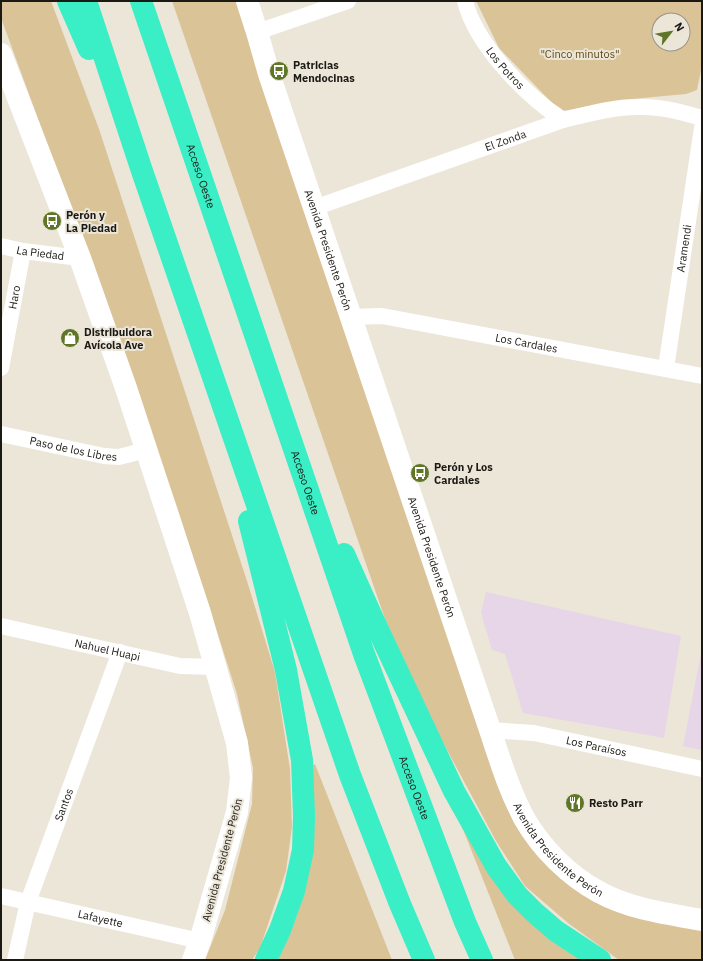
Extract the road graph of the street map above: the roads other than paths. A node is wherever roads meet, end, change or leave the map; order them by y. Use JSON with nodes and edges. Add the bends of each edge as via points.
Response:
{"nodes":[{"id":1,"x":68,"y":1,"type":"edge"},
{"id":2,"x":86,"y":1,"type":"edge"},
{"id":3,"x":141,"y":1,"type":"edge"},
{"id":4,"x":247,"y":1,"type":"edge"},
{"id":5,"x":348,"y":1,"type":"edge"},
{"id":6,"x":466,"y":1,"type":"edge"},
{"id":7,"x":257,"y":32,"type":"junction"},
{"id":8,"x":1,"y":54,"type":"edge"},
{"id":9,"x":702,"y":118,"type":"edge"},
{"id":10,"x":563,"y":120,"type":"junction"},
{"id":11,"x":702,"y":128,"type":"edge"},
{"id":12,"x":141,"y":168,"type":"junction"},
{"id":13,"x":314,"y":208,"type":"junction"},
{"id":14,"x":1,"y":246,"type":"edge"},
{"id":15,"x":23,"y":251,"type":"junction"},
{"id":16,"x":80,"y":258,"type":"junction"},
{"id":17,"x":351,"y":317,"type":"junction"},
{"id":18,"x":1,"y":368,"type":"edge"},
{"id":19,"x":666,"y":368,"type":"junction"},
{"id":20,"x":211,"y":370,"type":"junction"},
{"id":21,"x":702,"y":376,"type":"edge"},
{"id":22,"x":289,"y":432,"type":"junction"},
{"id":23,"x":1,"y":434,"type":"edge"},
{"id":24,"x":146,"y":450,"type":"junction"},
{"id":25,"x":1,"y":626,"type":"edge"},
{"id":26,"x":120,"y":652,"type":"junction"},
{"id":27,"x":216,"y":667,"type":"junction"},
{"id":28,"x":490,"y":730,"type":"junction"},
{"id":29,"x":702,"y":769,"type":"edge"},
{"id":30,"x":1,"y":896,"type":"edge"},
{"id":31,"x":28,"y":902,"type":"junction"},
{"id":32,"x":702,"y":920,"type":"edge"},
{"id":33,"x":197,"y":950,"type":"edge"},
{"id":34,"x":15,"y":960,"type":"edge"},
{"id":35,"x":266,"y":960,"type":"edge"},
{"id":36,"x":424,"y":960,"type":"edge"},
{"id":37,"x":482,"y":960,"type":"edge"},
{"id":38,"x":600,"y":960,"type":"edge"}],
"edges":[{"from":1,"to":12,"type":"highway"},
{"from":2,"to":12,"type":"highway"},
{"from":3,"to":22,"type":"highway","name":"Acceso Oeste"},
{"from":4,"to":7,"type":"street","name":"Avenida Presidente Perón"},
{"from":5,"to":7,"type":"street"},
{"from":6,"to":10,"type":"street","name":"Los Potros","via":[[487,46],[537,101]]},
{"from":7,"to":13,"type":"street","name":"Avenida Presidente Perón"},
{"from":8,"to":16,"type":"street","name":"Avenida Presidente Perón"},
{"from":9,"to":10,"type":"street","name":"El Zonda","via":[[663,109],[639,107],[616,108]]},
{"from":10,"to":13,"type":"street","name":"El Zonda"},
{"from":11,"to":19,"type":"street","name":"Aramendi"},
{"from":12,"to":20,"type":"highway"},
{"from":13,"to":17,"type":"street","name":"Avenida Presidente Perón"},
{"from":14,"to":15,"type":"street","name":"La Piedad"},
{"from":15,"to":16,"type":"street","name":"La Piedad"},
{"from":15,"to":18,"type":"street","name":"Haro"},
{"from":16,"to":24,"type":"street","name":"Avenida Presidente Perón"},
{"from":17,"to":19,"type":"street","name":"Los Cardales","via":[[382,316]]},
{"from":17,"to":28,"type":"street","name":"Avenida Presidente Perón"},
{"from":19,"to":21,"type":"street","name":"Los Cardales"},
{"from":20,"to":35,"type":"highway","via":[[286,670],[302,760],[303,850],[294,891]]},
{"from":20,"to":36,"type":"highway","via":[[350,775]]},
{"from":22,"to":37,"type":"highway","name":"Acceso Oeste","via":[[364,654],[465,922]]},
{"from":22,"to":38,"type":"highway","via":[[454,791],[496,866],[517,895],[534,912],[556,931]]},
{"from":23,"to":24,"type":"street","name":"Paso de los Libres","via":[[104,456],[119,457]]},
{"from":24,"to":27,"type":"street","name":"Avenida Presidente Perón"},
{"from":25,"to":26,"type":"street","name":"Nahuel Huapi"},
{"from":26,"to":27,"type":"street","name":"Nahuel Huapi","via":[[180,666]]},
{"from":26,"to":31,"type":"street","name":"Santos"},
{"from":27,"to":33,"type":"street","name":"Avenida Presidente Perón","via":[[237,743],[241,778],[237,812]]},
{"from":28,"to":29,"type":"street","name":"Los Paraísos","via":[[534,733]]},
{"from":28,"to":32,"type":"street","name":"Avenida Presidente Perón","via":[[508,783],[524,818],[563,866],[600,893],[627,904]]},
{"from":30,"to":31,"type":"street","name":"Lafayette"},
{"from":31,"to":33,"type":"street","name":"Lafayette"},
{"from":31,"to":34,"type":"street","name":"Santos"}]}
